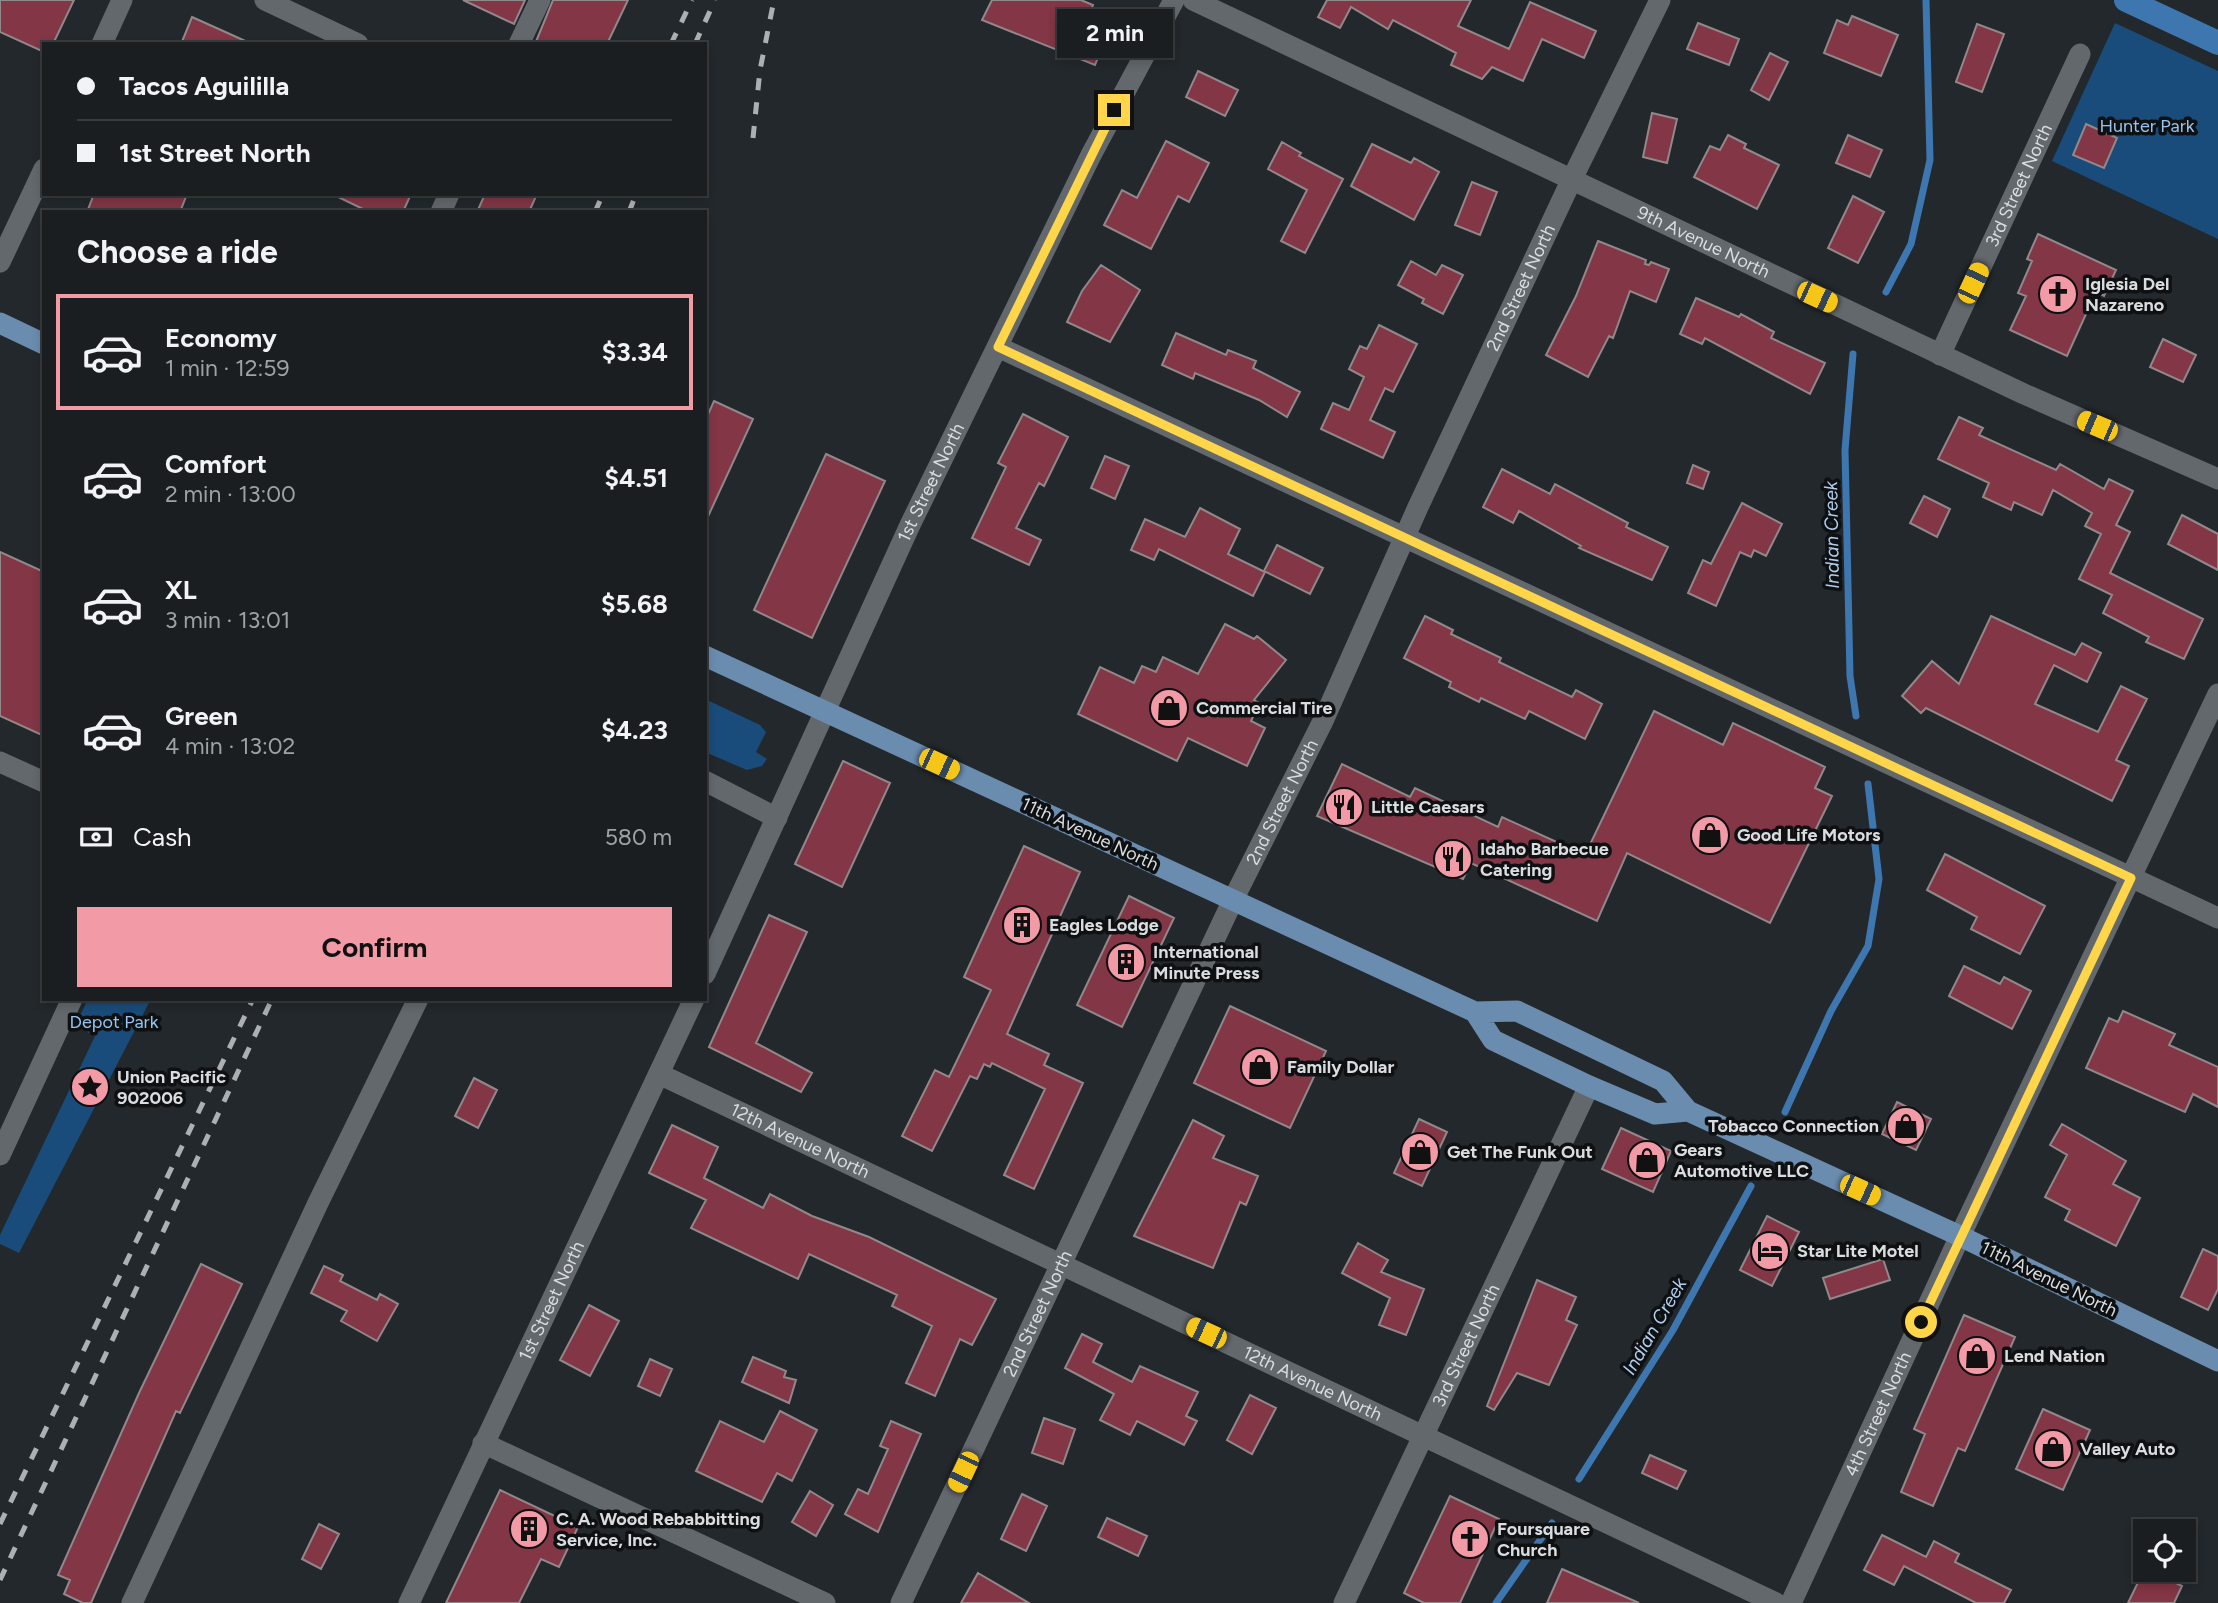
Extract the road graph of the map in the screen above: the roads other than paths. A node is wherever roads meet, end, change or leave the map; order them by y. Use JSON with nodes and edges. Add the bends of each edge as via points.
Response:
{"nodes":[{"id":1,"x":122,"y":0,"type":"edge"},
{"id":2,"x":265,"y":0,"type":"edge"},
{"id":3,"x":540,"y":0,"type":"edge"},
{"id":4,"x":1174,"y":0,"type":"edge"},
{"id":5,"x":1193,"y":0,"type":"edge"},
{"id":6,"x":1660,"y":0,"type":"edge"},
{"id":7,"x":103,"y":42,"type":"edge"},
{"id":8,"x":354,"y":42,"type":"edge"},
{"id":9,"x":520,"y":42,"type":"edge"},
{"id":10,"x":2080,"y":54,"type":"dead end"},
{"id":11,"x":42,"y":173,"type":"edge"},
{"id":12,"x":1571,"y":181,"type":"junction"},
{"id":13,"x":0,"y":262,"type":"edge"},
{"id":14,"x":0,"y":323,"type":"edge"},
{"id":15,"x":42,"y":343,"type":"edge"},
{"id":16,"x":998,"y":347,"type":"junction"},
{"id":17,"x":1940,"y":355,"type":"junction"},
{"id":18,"x":2218,"y":479,"type":"edge"},
{"id":19,"x":1404,"y":539,"type":"junction"},
{"id":20,"x":707,"y":657,"type":"edge"},
{"id":21,"x":2218,"y":694,"type":"edge"},
{"id":22,"x":824,"y":710,"type":"junction"},
{"id":23,"x":0,"y":762,"type":"edge"},
{"id":24,"x":42,"y":781,"type":"edge"},
{"id":25,"x":707,"y":782,"type":"edge"},
{"id":26,"x":777,"y":818,"type":"junction"},
{"id":27,"x":2131,"y":878,"type":"junction"},
{"id":28,"x":1233,"y":900,"type":"junction"},
{"id":29,"x":2218,"y":918,"type":"edge"},
{"id":30,"x":707,"y":970,"type":"edge"},
{"id":31,"x":71,"y":1001,"type":"edge"},
{"id":32,"x":417,"y":1001,"type":"edge"},
{"id":33,"x":693,"y":1001,"type":"edge"},
{"id":34,"x":1475,"y":1012,"type":"junction"},
{"id":35,"x":659,"y":1074,"type":"junction"},
{"id":36,"x":1589,"y":1086,"type":"junction"},
{"id":37,"x":1688,"y":1111,"type":"junction"},
{"id":38,"x":0,"y":1155,"type":"edge"},
{"id":39,"x":1960,"y":1236,"type":"junction"},
{"id":40,"x":1061,"y":1264,"type":"junction"},
{"id":41,"x":2218,"y":1361,"type":"edge"},
{"id":42,"x":1423,"y":1436,"type":"junction"},
{"id":43,"x":483,"y":1443,"type":"junction"},
{"id":44,"x":132,"y":1603,"type":"edge"},
{"id":45,"x":409,"y":1603,"type":"edge"},
{"id":46,"x":825,"y":1603,"type":"edge"},
{"id":47,"x":901,"y":1603,"type":"edge"},
{"id":48,"x":1344,"y":1603,"type":"edge"},
{"id":49,"x":1776,"y":1603,"type":"edge"},
{"id":50,"x":1791,"y":1603,"type":"edge"}],
"edges":[{"from":1,"to":7,"type":"street"},
{"from":2,"to":8,"type":"street"},
{"from":3,"to":9,"type":"street"},
{"from":4,"to":16,"type":"street","name":"1st Street North","via":[[1091,155]]},
{"from":5,"to":12,"type":"street","name":"9th Avenue North"},
{"from":6,"to":12,"type":"street","name":"2nd Street North"},
{"from":10,"to":17,"type":"street","name":"3rd Street North"},
{"from":11,"to":13,"type":"street"},
{"from":12,"to":17,"type":"street","name":"9th Avenue North"},
{"from":12,"to":19,"type":"street","name":"2nd Street North"},
{"from":14,"to":15,"type":"main road"},
{"from":16,"to":19,"type":"street"},
{"from":16,"to":22,"type":"street","name":"1st Street North"},
{"from":17,"to":18,"type":"street","name":"9th Avenue North"},
{"from":19,"to":27,"type":"street"},
{"from":19,"to":28,"type":"street","name":"2nd Street North","via":[[1323,721]]},
{"from":20,"to":22,"type":"main road","name":"11th Avenue North"},
{"from":21,"to":27,"type":"street","name":"4th Street North"},
{"from":22,"to":26,"type":"street","name":"1st Street North"},
{"from":22,"to":28,"type":"main road","name":"11th Avenue North"},
{"from":23,"to":24,"type":"street"},
{"from":25,"to":26,"type":"street"},
{"from":26,"to":30,"type":"street","name":"1st Street North"},
{"from":27,"to":29,"type":"street"},
{"from":27,"to":39,"type":"street","name":"4th Street North"},
{"from":28,"to":34,"type":"main road","name":"11th Avenue North"},
{"from":28,"to":40,"type":"street","name":"2nd Street North"},
{"from":31,"to":38,"type":"street"},
{"from":32,"to":44,"type":"street"},
{"from":33,"to":35,"type":"street","name":"1st Street North"},
{"from":34,"to":36,"type":"main road","name":"11th Avenue North","via":[[1493,1040]]},
{"from":34,"to":37,"type":"main road","name":"11th Avenue North","via":[[1517,1011],[1663,1081]]},
{"from":35,"to":40,"type":"street","name":"12th Avenue North"},
{"from":35,"to":43,"type":"street","name":"1st Street North"},
{"from":36,"to":37,"type":"main road","name":"11th Avenue North","via":[[1655,1114]]},
{"from":36,"to":42,"type":"street","name":"3rd Street North"},
{"from":37,"to":39,"type":"main road","name":"11th Avenue North"},
{"from":39,"to":41,"type":"main road","name":"11th Avenue North"},
{"from":39,"to":50,"type":"street","name":"4th Street North"},
{"from":40,"to":42,"type":"street","name":"12th Avenue North"},
{"from":40,"to":47,"type":"street","name":"2nd Street North"},
{"from":42,"to":48,"type":"street","name":"3rd Street North"},
{"from":42,"to":49,"type":"street","name":"12th Avenue North"},
{"from":43,"to":45,"type":"street","name":"1st Street North"},
{"from":43,"to":46,"type":"street"}]}
